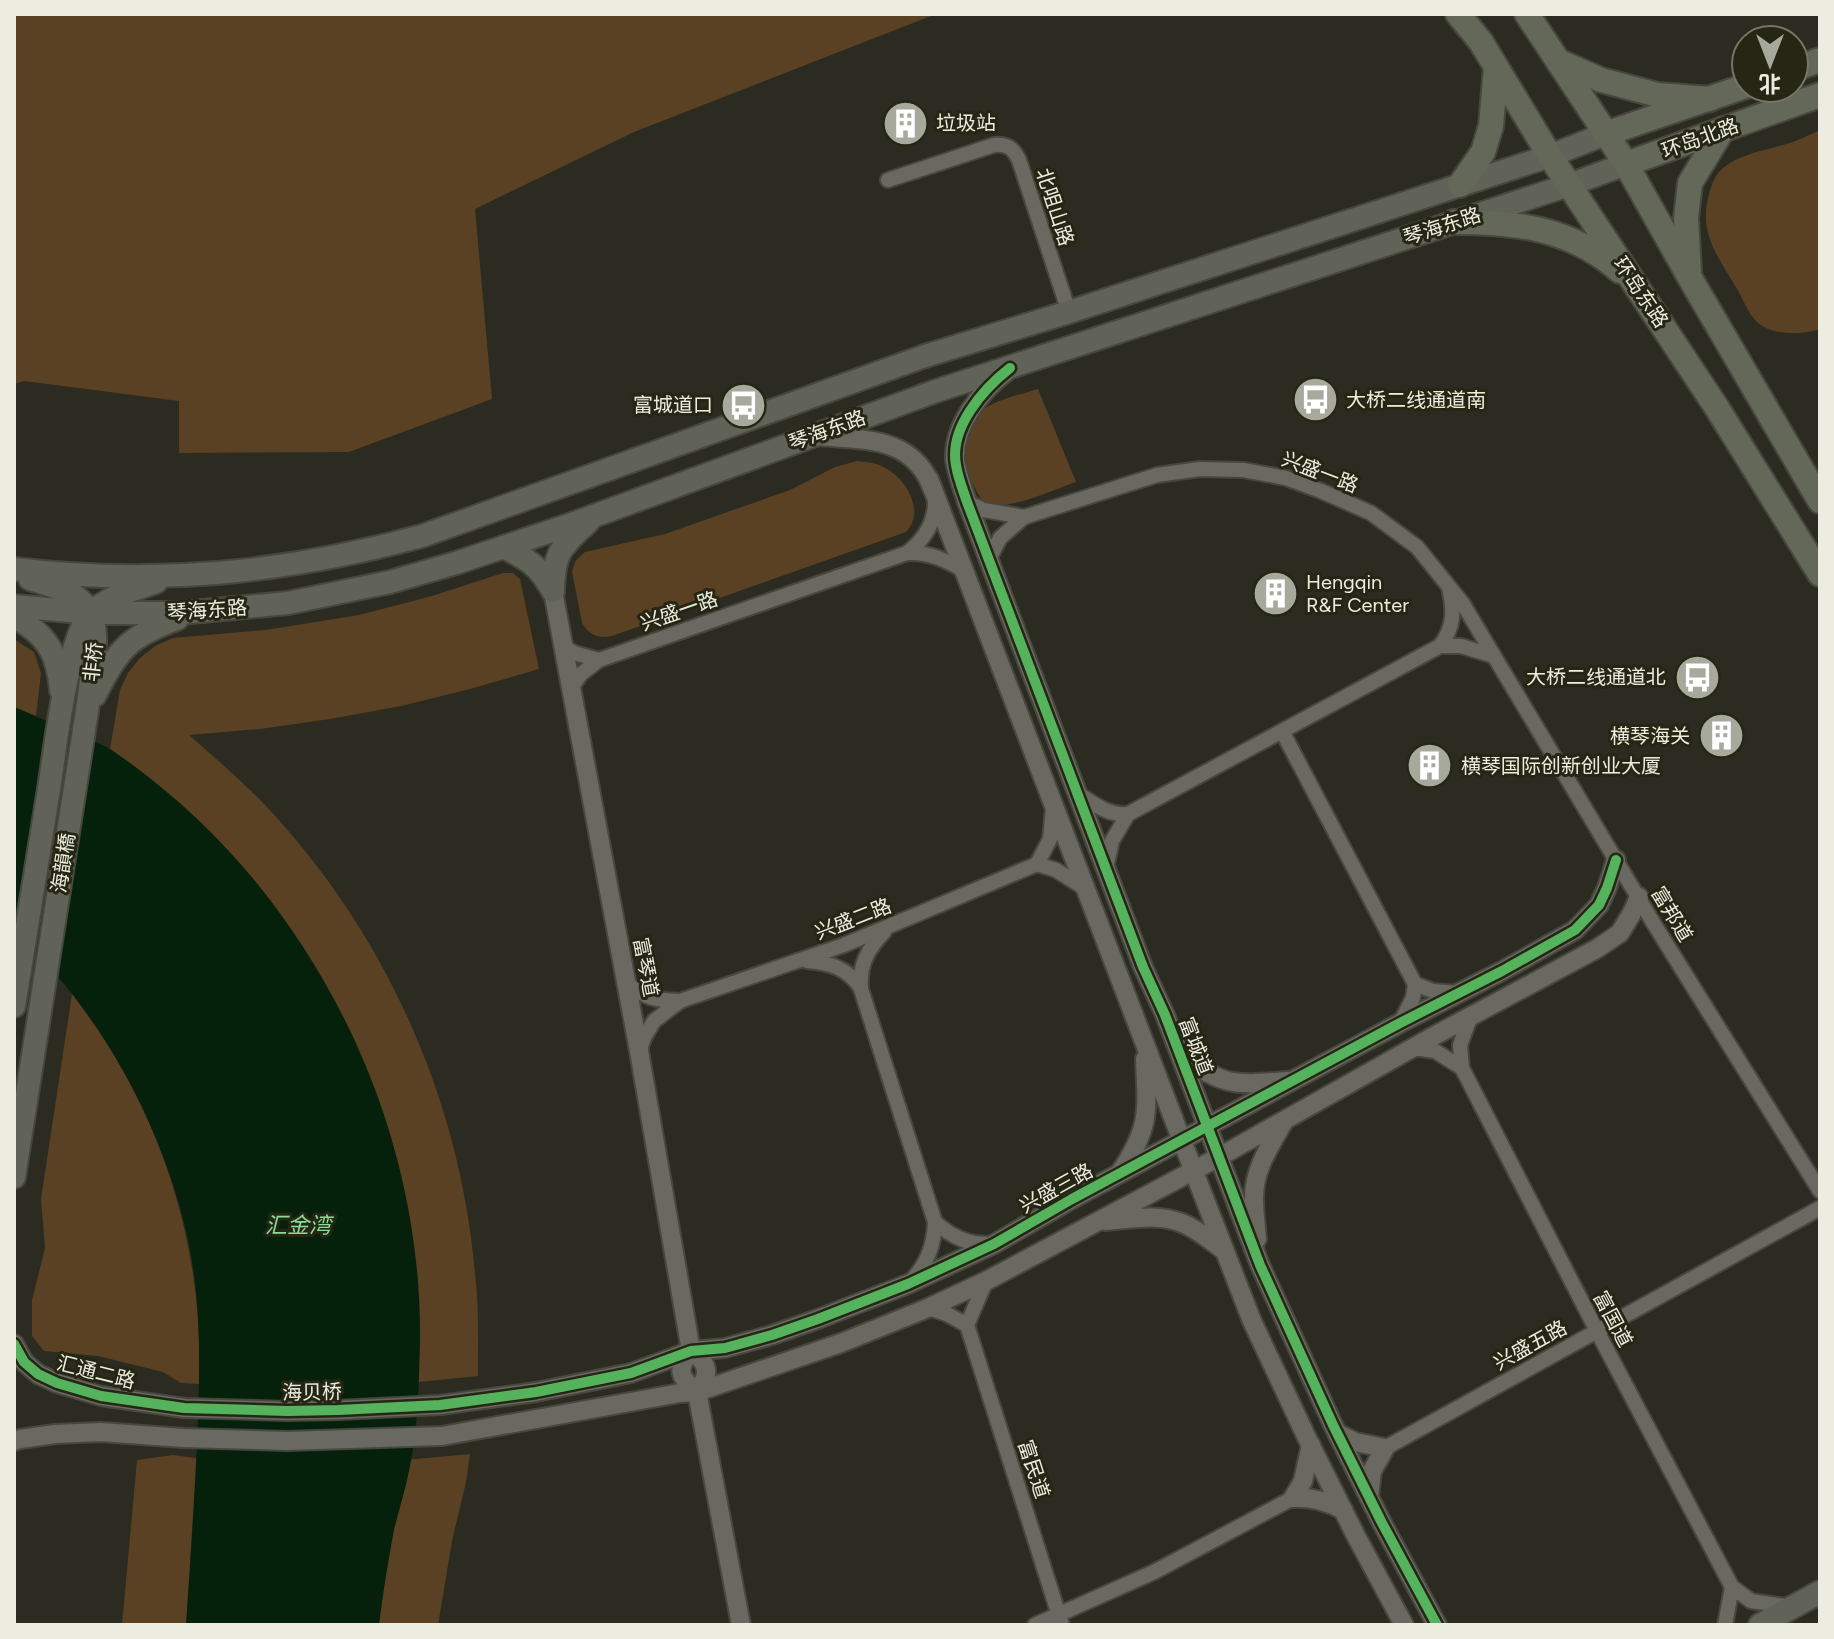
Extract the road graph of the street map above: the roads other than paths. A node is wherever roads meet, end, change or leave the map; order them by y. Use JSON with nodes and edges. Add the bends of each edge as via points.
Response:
{"nodes":[{"id":1,"x":1458,"y":14,"type":"edge"},
{"id":2,"x":1527,"y":14,"type":"edge"},
{"id":3,"x":1558,"y":61,"type":"junction"},
{"id":4,"x":1496,"y":67,"type":"junction"},
{"id":5,"x":1730,"y":92,"type":"edge"},
{"id":6,"x":1820,"y":95,"type":"edge"},
{"id":7,"x":1710,"y":99,"type":"junction"},
{"id":8,"x":1723,"y":129,"type":"junction"},
{"id":9,"x":1605,"y":134,"type":"junction"},
{"id":10,"x":1550,"y":156,"type":"junction"},
{"id":11,"x":1626,"y":164,"type":"junction"},
{"id":12,"x":888,"y":180,"type":"dead end"},
{"id":13,"x":1460,"y":185,"type":"junction"},
{"id":14,"x":1569,"y":185,"type":"junction"},
{"id":15,"x":1454,"y":222,"type":"junction"},
{"id":16,"x":1690,"y":278,"type":"junction"},
{"id":17,"x":1649,"y":303,"type":"junction"},
{"id":18,"x":1069,"y":312,"type":"junction"},
{"id":19,"x":1010,"y":368,"type":"junction"},
{"id":20,"x":814,"y":435,"type":"junction"},
{"id":21,"x":932,"y":487,"type":"junction"},
{"id":22,"x":1820,"y":501,"type":"edge"},
{"id":23,"x":967,"y":502,"type":"junction"},
{"id":24,"x":595,"y":516,"type":"junction"},
{"id":25,"x":1024,"y":517,"type":"junction"},
{"id":26,"x":504,"y":547,"type":"junction"},
{"id":27,"x":907,"y":553,"type":"junction"},
{"id":28,"x":989,"y":559,"type":"junction"},
{"id":29,"x":14,"y":571,"type":"edge"},
{"id":30,"x":965,"y":571,"type":"junction"},
{"id":31,"x":217,"y":574,"type":"junction"},
{"id":32,"x":1820,"y":574,"type":"edge"},
{"id":33,"x":173,"y":576,"type":"junction"},
{"id":34,"x":1449,"y":587,"type":"junction"},
{"id":35,"x":553,"y":591,"type":"junction"},
{"id":36,"x":14,"y":606,"type":"edge"},
{"id":37,"x":220,"y":610,"type":"junction"},
{"id":38,"x":195,"y":612,"type":"junction"},
{"id":39,"x":91,"y":613,"type":"junction"},
{"id":40,"x":14,"y":617,"type":"edge"},
{"id":41,"x":563,"y":646,"type":"junction"},
{"id":42,"x":1440,"y":646,"type":"junction"},
{"id":43,"x":1494,"y":656,"type":"junction"},
{"id":44,"x":599,"y":660,"type":"junction"},
{"id":45,"x":571,"y":688,"type":"junction"},
{"id":46,"x":62,"y":707,"type":"junction"},
{"id":47,"x":87,"y":711,"type":"junction"},
{"id":48,"x":1282,"y":731,"type":"junction"},
{"id":49,"x":1077,"y":793,"type":"junction"},
{"id":50,"x":1053,"y":804,"type":"junction"},
{"id":51,"x":1128,"y":814,"type":"junction"},
{"id":52,"x":1616,"y":860,"type":"junction"},
{"id":53,"x":1037,"y":864,"type":"junction"},
{"id":54,"x":1106,"y":868,"type":"junction"},
{"id":55,"x":1086,"y":889,"type":"junction"},
{"id":56,"x":1639,"y":897,"type":"junction"},
{"id":57,"x":887,"y":928,"type":"junction"},
{"id":58,"x":801,"y":961,"type":"junction"},
{"id":59,"x":626,"y":982,"type":"junction"},
{"id":60,"x":1415,"y":984,"type":"junction"},
{"id":61,"x":861,"y":989,"type":"junction"},
{"id":62,"x":1458,"y":993,"type":"junction"},
{"id":63,"x":680,"y":1001,"type":"junction"},
{"id":64,"x":14,"y":1006,"type":"edge"},
{"id":65,"x":1470,"y":1018,"type":"junction"},
{"id":66,"x":1400,"y":1023,"type":"junction"},
{"id":67,"x":1145,"y":1043,"type":"junction"},
{"id":68,"x":1413,"y":1048,"type":"junction"},
{"id":69,"x":639,"y":1051,"type":"junction"},
{"id":70,"x":1181,"y":1056,"type":"junction"},
{"id":71,"x":1462,"y":1068,"type":"junction"},
{"id":72,"x":1294,"y":1080,"type":"junction"},
{"id":73,"x":1285,"y":1120,"type":"junction"},
{"id":74,"x":1208,"y":1127,"type":"junction"},
{"id":75,"x":1182,"y":1141,"type":"junction"},
{"id":76,"x":1219,"y":1157,"type":"junction"},
{"id":77,"x":1194,"y":1171,"type":"junction"},
{"id":78,"x":1120,"y":1174,"type":"junction"},
{"id":79,"x":14,"y":1177,"type":"edge"},
{"id":80,"x":1820,"y":1191,"type":"edge"},
{"id":81,"x":1820,"y":1208,"type":"edge"},
{"id":82,"x":1098,"y":1221,"type":"junction"},
{"id":83,"x":935,"y":1222,"type":"junction"},
{"id":84,"x":994,"y":1244,"type":"junction"},
{"id":85,"x":1225,"y":1251,"type":"junction"},
{"id":86,"x":1260,"y":1265,"type":"junction"},
{"id":87,"x":986,"y":1281,"type":"junction"},
{"id":88,"x":908,"y":1284,"type":"junction"},
{"id":89,"x":928,"y":1308,"type":"junction"},
{"id":90,"x":967,"y":1325,"type":"junction"},
{"id":91,"x":1597,"y":1331,"type":"junction"},
{"id":92,"x":14,"y":1344,"type":"edge"},
{"id":93,"x":691,"y":1351,"type":"junction"},
{"id":94,"x":697,"y":1392,"type":"junction"},
{"id":95,"x":440,"y":1405,"type":"joint"},
{"id":96,"x":184,"y":1408,"type":"joint"},
{"id":97,"x":1337,"y":1433,"type":"junction"},
{"id":98,"x":14,"y":1441,"type":"edge"},
{"id":99,"x":1311,"y":1445,"type":"junction"},
{"id":100,"x":1385,"y":1448,"type":"junction"},
{"id":101,"x":1369,"y":1497,"type":"junction"},
{"id":102,"x":1293,"y":1498,"type":"junction"},
{"id":103,"x":1343,"y":1510,"type":"junction"},
{"id":104,"x":1732,"y":1587,"type":"junction"},
{"id":105,"x":1820,"y":1592,"type":"edge"},
{"id":106,"x":1792,"y":1607,"type":"junction"},
{"id":107,"x":1060,"y":1620,"type":"edge"},
{"id":108,"x":741,"y":1625,"type":"edge"},
{"id":109,"x":1035,"y":1625,"type":"edge"},
{"id":110,"x":1404,"y":1625,"type":"edge"},
{"id":111,"x":1437,"y":1625,"type":"edge"},
{"id":112,"x":1725,"y":1625,"type":"edge"},
{"id":113,"x":1760,"y":1625,"type":"edge"}],
"edges":[{"from":1,"to":4,"type":"main road","name":"环岛东路"},
{"from":2,"to":3,"type":"main road"},
{"from":3,"to":7,"type":"main road","via":[[1601,80],[1658,95]]},
{"from":3,"to":9,"type":"main road"},
{"from":4,"to":10,"type":"main road","name":"环岛东路"},
{"from":4,"to":13,"type":"main road","via":[[1491,126],[1483,152]]},
{"from":5,"to":7,"type":"main road","name":"环岛北路"},
{"from":6,"to":8,"type":"main road","name":"环岛北路"},
{"from":7,"to":9,"type":"main road","name":"环岛北路"},
{"from":8,"to":11,"type":"main road","name":"环岛北路"},
{"from":8,"to":16,"type":"main road","via":[[1690,183]]},
{"from":9,"to":10,"type":"main road","name":"琴海东路"},
{"from":9,"to":11,"type":"main road"},
{"from":10,"to":13,"type":"main road","name":"琴海东路"},
{"from":10,"to":14,"type":"main road","name":"环岛东路"},
{"from":11,"to":14,"type":"main road","name":"琴海东路"},
{"from":11,"to":16,"type":"main road"},
{"from":12,"to":18,"type":"street","name":"北咀山路","via":[[994,145],[1009,146],[1019,160]]},
{"from":13,"to":18,"type":"main road","name":"琴海东路"},
{"from":14,"to":15,"type":"main road","name":"琴海东路"},
{"from":14,"to":17,"type":"main road","name":"环岛东路"},
{"from":15,"to":17,"type":"main road","via":[[1498,222],[1551,232],[1618,269]]},
{"from":15,"to":19,"type":"main road","name":"琴海东路"},
{"from":16,"to":22,"type":"main road"},
{"from":17,"to":32,"type":"main road","name":"环岛东路"},
{"from":18,"to":31,"type":"main road","name":"琴海东路","via":[[892,367],[422,536],[300,564]]},
{"from":19,"to":20,"type":"main road","name":"琴海东路"},
{"from":19,"to":23,"type":"street","name":"富城道","via":[[973,405],[959,435],[956,464]]},
{"from":20,"to":21,"type":"street","via":[[886,443],[918,463]]},
{"from":20,"to":24,"type":"main road","name":"琴海东路"},
{"from":21,"to":27,"type":"street","via":[[935,506],[929,528]]},
{"from":21,"to":30,"type":"street"},
{"from":23,"to":25,"type":"street"},
{"from":23,"to":28,"type":"street","name":"富城道"},
{"from":24,"to":26,"type":"main road","name":"琴海东路"},
{"from":24,"to":35,"type":"main road","via":[[559,552]]},
{"from":25,"to":28,"type":"street","via":[[1000,538]]},
{"from":25,"to":34,"type":"street","name":"兴盛一路","via":[[1178,471],[1222,468],[1265,473],[1371,513],[1417,547]]},
{"from":26,"to":35,"type":"main road","via":[[536,566]]},
{"from":26,"to":37,"type":"main road","name":"琴海东路","via":[[356,590]]},
{"from":27,"to":30,"type":"street","via":[[937,556]]},
{"from":27,"to":44,"type":"street","name":"兴盛一路"},
{"from":28,"to":49,"type":"street","name":"富城道"},
{"from":29,"to":33,"type":"main road","name":"琴海东路"},
{"from":29,"to":39,"type":"main road","name":"非桥","via":[[74,595]]},
{"from":30,"to":50,"type":"street"},
{"from":31,"to":33,"type":"main road","name":"琴海东路"},
{"from":31,"to":37,"type":"main road","via":[[208,577],[200,593],[210,609]]},
{"from":33,"to":39,"type":"main road","name":"非桥","via":[[112,598]]},
{"from":34,"to":42,"type":"street","via":[[1451,631]]},
{"from":34,"to":43,"type":"street","name":"兴盛一路"},
{"from":35,"to":41,"type":"street","name":"富琴道"},
{"from":36,"to":39,"type":"main road","name":"琴海东路"},
{"from":37,"to":38,"type":"main road","name":"琴海东路"},
{"from":38,"to":39,"type":"main road","name":"琴海东路"},
{"from":38,"to":47,"type":"main road","via":[[151,628],[127,644],[112,661]]},
{"from":39,"to":46,"type":"main road","name":"非桥","via":[[76,639]]},
{"from":39,"to":47,"type":"main road","name":"非桥","via":[[96,640]]},
{"from":40,"to":46,"type":"main road","via":[[50,647]]},
{"from":41,"to":44,"type":"street"},
{"from":41,"to":45,"type":"street","name":"富琴道"},
{"from":42,"to":43,"type":"street"},
{"from":42,"to":48,"type":"street"},
{"from":43,"to":52,"type":"street","name":"富邦道"},
{"from":44,"to":45,"type":"street","name":"兴盛一路"},
{"from":45,"to":59,"type":"street","name":"富琴道"},
{"from":46,"to":64,"type":"main road","name":"海韻橋"},
{"from":47,"to":79,"type":"main road","name":"海韻橋"},
{"from":48,"to":51,"type":"street"},
{"from":48,"to":60,"type":"street"},
{"from":49,"to":51,"type":"street","via":[[1106,811]]},
{"from":49,"to":54,"type":"street","name":"富城道"},
{"from":50,"to":53,"type":"street","via":[[1050,839]]},
{"from":50,"to":55,"type":"street"},
{"from":51,"to":54,"type":"street","via":[[1112,841]]},
{"from":52,"to":56,"type":"street","name":"富邦道"},
{"from":52,"to":62,"type":"street","name":"兴盛三路","via":[[1599,905],[1575,930]]},
{"from":53,"to":55,"type":"street"},
{"from":53,"to":57,"type":"street","name":"兴盛二路"},
{"from":54,"to":70,"type":"street","name":"富城道"},
{"from":55,"to":67,"type":"street"},
{"from":56,"to":65,"type":"street","via":[[1620,933]]},
{"from":56,"to":80,"type":"street","name":"富邦道"},
{"from":57,"to":58,"type":"street","name":"兴盛二路"},
{"from":57,"to":61,"type":"street","via":[[863,961]]},
{"from":58,"to":61,"type":"street","via":[[836,966]]},
{"from":58,"to":63,"type":"street","name":"兴盛二路"},
{"from":59,"to":63,"type":"street","name":"兴盛二路","via":[[647,998]]},
{"from":59,"to":69,"type":"street","name":"富琴道"},
{"from":60,"to":62,"type":"street"},
{"from":60,"to":66,"type":"street"},
{"from":61,"to":83,"type":"street"},
{"from":62,"to":66,"type":"street","name":"兴盛三路"},
{"from":63,"to":69,"type":"street","name":"兴盛二路","via":[[654,1021]]},
{"from":65,"to":68,"type":"street"},
{"from":65,"to":71,"type":"street","via":[[1460,1045]]},
{"from":66,"to":72,"type":"street","name":"兴盛三路"},
{"from":67,"to":75,"type":"street"},
{"from":67,"to":78,"type":"street","via":[[1146,1120]]},
{"from":68,"to":71,"type":"street","via":[[1435,1051]]},
{"from":68,"to":73,"type":"street"},
{"from":69,"to":93,"type":"street","name":"富琴道"},
{"from":70,"to":72,"type":"street","via":[[1225,1082]]},
{"from":70,"to":74,"type":"street","name":"富城道"},
{"from":71,"to":91,"type":"street","name":"富国道"},
{"from":72,"to":74,"type":"street","name":"兴盛三路"},
{"from":73,"to":76,"type":"street"},
{"from":73,"to":86,"type":"street","via":[[1256,1177]]},
{"from":74,"to":75,"type":"street","name":"兴盛三路"},
{"from":74,"to":76,"type":"street","name":"富城道"},
{"from":75,"to":77,"type":"street"},
{"from":75,"to":78,"type":"street","name":"兴盛三路"},
{"from":76,"to":77,"type":"street"},
{"from":76,"to":86,"type":"street","name":"富城道"},
{"from":77,"to":82,"type":"street"},
{"from":77,"to":85,"type":"street"},
{"from":78,"to":84,"type":"street","name":"兴盛三路"},
{"from":81,"to":91,"type":"street","name":"兴盛五路"},
{"from":82,"to":85,"type":"street","via":[[1172,1219]]},
{"from":82,"to":87,"type":"street"},
{"from":83,"to":84,"type":"street","via":[[962,1241]]},
{"from":83,"to":88,"type":"street","via":[[929,1257]]},
{"from":84,"to":88,"type":"street","name":"兴盛三路"},
{"from":85,"to":99,"type":"street"},
{"from":86,"to":97,"type":"street","name":"富城道"},
{"from":87,"to":89,"type":"street"},
{"from":87,"to":90,"type":"street"},
{"from":88,"to":93,"type":"street","name":"兴盛三路","via":[[772,1335]]},
{"from":89,"to":90,"type":"street"},
{"from":89,"to":94,"type":"street"},
{"from":90,"to":107,"type":"street","name":"富民道"},
{"from":91,"to":100,"type":"street","name":"兴盛五路"},
{"from":91,"to":104,"type":"street","name":"富国道"},
{"from":92,"to":96,"type":"street","name":"汇通二路","via":[[24,1362],[57,1383],[101,1396]]},
{"from":93,"to":94,"type":"street","name":"富琴道","via":[[681,1370]]},
{"from":93,"to":95,"type":"street","name":"兴盛三路","via":[[631,1373]]},
{"from":94,"to":98,"type":"street","via":[[442,1436],[325,1440],[101,1432]]},
{"from":94,"to":108,"type":"street"},
{"from":95,"to":96,"type":"street","name":"海贝桥"},
{"from":97,"to":100,"type":"street"},
{"from":97,"to":101,"type":"street","name":"富城道"},
{"from":99,"to":102,"type":"street","via":[[1303,1481]]},
{"from":99,"to":103,"type":"street"},
{"from":100,"to":101,"type":"street","via":[[1372,1471]]},
{"from":101,"to":111,"type":"street","name":"富城道"},
{"from":102,"to":103,"type":"street","via":[[1314,1498]]},
{"from":102,"to":107,"type":"street"},
{"from":103,"to":110,"type":"street"},
{"from":104,"to":106,"type":"street","via":[[1751,1601]]},
{"from":104,"to":112,"type":"street"},
{"from":105,"to":106,"type":"main road"},
{"from":106,"to":113,"type":"main road"},
{"from":107,"to":109,"type":"street"}]}
